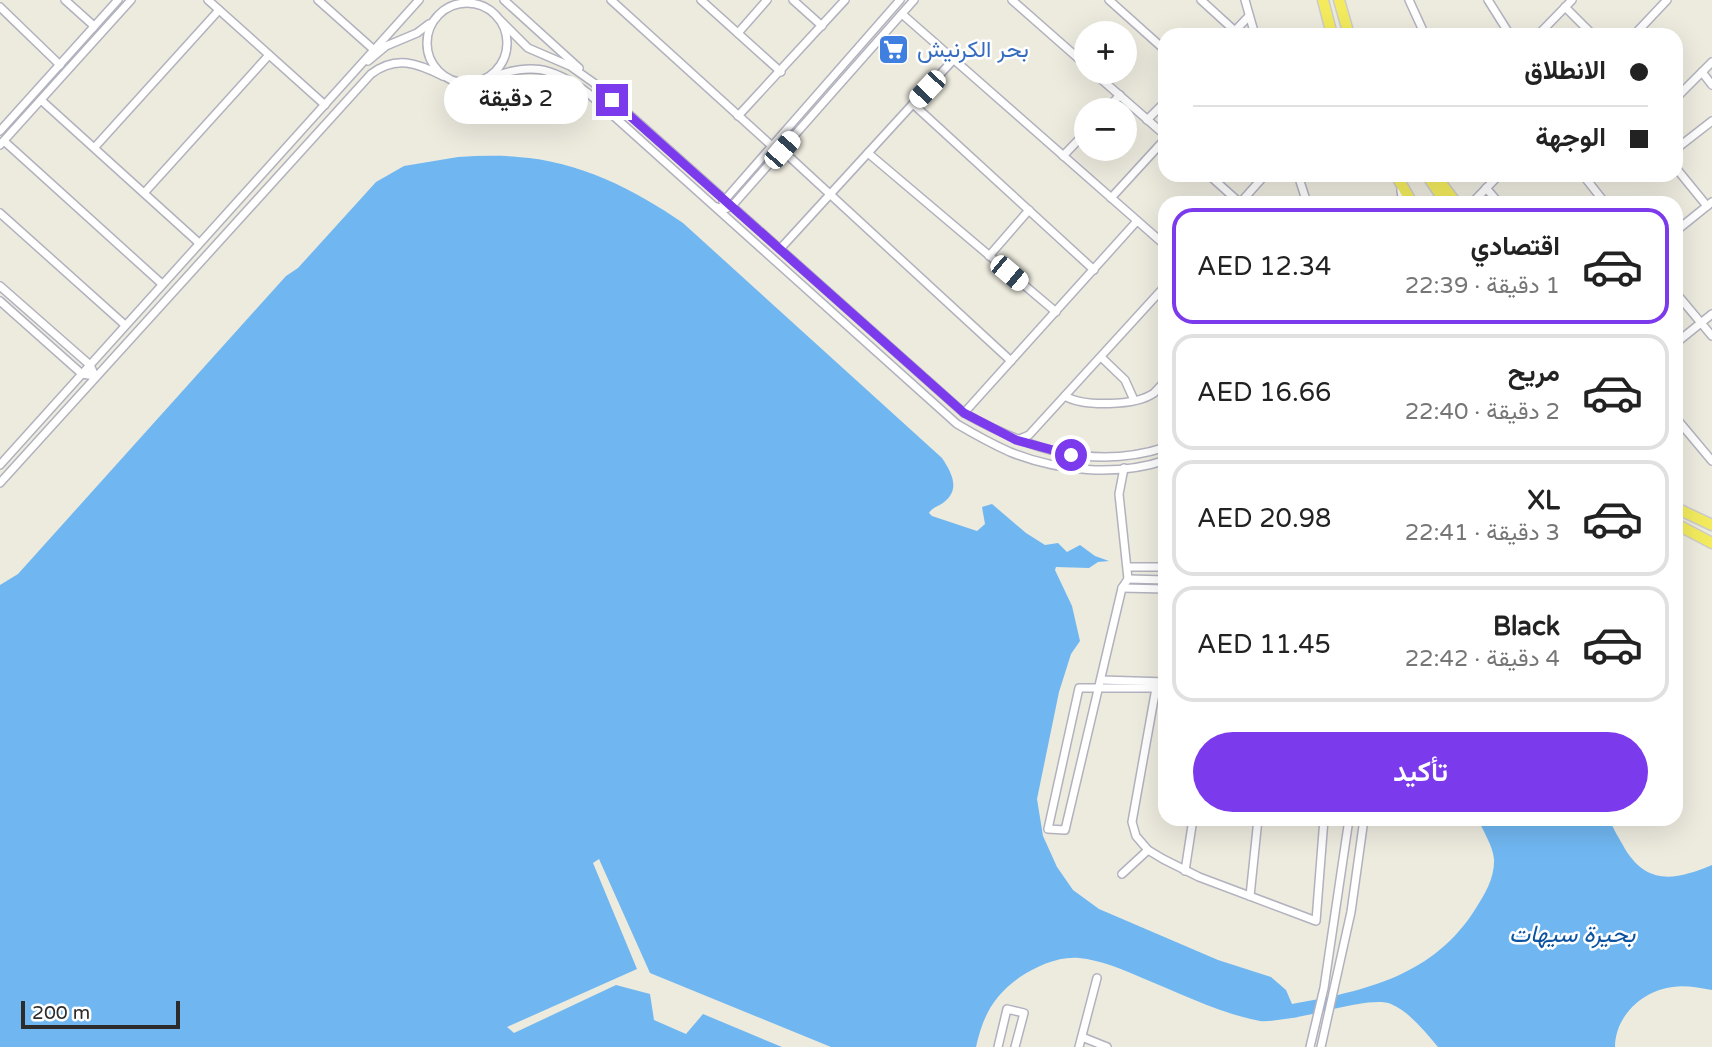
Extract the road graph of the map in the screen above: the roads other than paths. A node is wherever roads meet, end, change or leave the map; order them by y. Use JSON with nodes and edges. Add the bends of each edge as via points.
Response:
{"nodes":[{"id":1,"x":65,"y":0,"type":"edge"},
{"id":2,"x":118,"y":0,"type":"edge"},
{"id":3,"x":131,"y":0,"type":"edge"},
{"id":4,"x":208,"y":0,"type":"edge"},
{"id":5,"x":318,"y":0,"type":"edge"},
{"id":6,"x":419,"y":0,"type":"edge"},
{"id":7,"x":447,"y":0,"type":"edge"},
{"id":8,"x":482,"y":0,"type":"edge"},
{"id":9,"x":504,"y":0,"type":"edge"},
{"id":10,"x":611,"y":0,"type":"edge"},
{"id":11,"x":701,"y":0,"type":"edge"},
{"id":12,"x":767,"y":0,"type":"edge"},
{"id":13,"x":793,"y":0,"type":"edge"},
{"id":14,"x":845,"y":0,"type":"edge"},
{"id":15,"x":900,"y":0,"type":"edge"},
{"id":16,"x":915,"y":0,"type":"edge"},
{"id":17,"x":1012,"y":0,"type":"edge"},
{"id":18,"x":1110,"y":0,"type":"edge"},
{"id":19,"x":1201,"y":0,"type":"edge"},
{"id":20,"x":1245,"y":0,"type":"edge"},
{"id":21,"x":1323,"y":0,"type":"edge"},
{"id":22,"x":1339,"y":0,"type":"edge"},
{"id":23,"x":1409,"y":0,"type":"edge"},
{"id":24,"x":1488,"y":0,"type":"edge"},
{"id":25,"x":1572,"y":0,"type":"edge"},
{"id":26,"x":1667,"y":0,"type":"edge"},
{"id":27,"x":0,"y":7,"type":"edge"},
{"id":28,"x":1565,"y":7,"type":"junction"},
{"id":29,"x":219,"y":10,"type":"junction"},
{"id":30,"x":491,"y":11,"type":"junction"},
{"id":31,"x":439,"y":14,"type":"junction"},
{"id":32,"x":902,"y":14,"type":"junction"},
{"id":33,"x":1249,"y":16,"type":"junction"},
{"id":34,"x":501,"y":21,"type":"junction"},
{"id":35,"x":433,"y":22,"type":"junction"},
{"id":36,"x":94,"y":26,"type":"junction"},
{"id":37,"x":822,"y":26,"type":"junction"},
{"id":38,"x":1228,"y":28,"type":"edge"},
{"id":39,"x":1238,"y":28,"type":"edge"},
{"id":40,"x":1253,"y":28,"type":"edge"},
{"id":41,"x":1330,"y":28,"type":"edge"},
{"id":42,"x":1347,"y":28,"type":"edge"},
{"id":43,"x":1422,"y":28,"type":"edge"},
{"id":44,"x":1506,"y":28,"type":"edge"},
{"id":45,"x":1545,"y":28,"type":"edge"},
{"id":46,"x":1586,"y":28,"type":"edge"},
{"id":47,"x":1641,"y":28,"type":"edge"},
{"id":48,"x":738,"y":33,"type":"junction"},
{"id":49,"x":1158,"y":44,"type":"edge"},
{"id":50,"x":373,"y":49,"type":"junction"},
{"id":51,"x":269,"y":55,"type":"junction"},
{"id":52,"x":1074,"y":55,"type":"edge"},
{"id":53,"x":954,"y":59,"type":"junction"},
{"id":54,"x":1712,"y":62,"type":"edge"},
{"id":55,"x":60,"y":65,"type":"junction"},
{"id":56,"x":66,"y":71,"type":"junction"},
{"id":57,"x":781,"y":72,"type":"junction"},
{"id":58,"x":1702,"y":72,"type":"junction"},
{"id":59,"x":443,"y":76,"type":"junction"},
{"id":60,"x":351,"y":77,"type":"junction"},
{"id":61,"x":487,"y":79,"type":"junction"},
{"id":62,"x":594,"y":83,"type":"junction"},
{"id":63,"x":1107,"y":84,"type":"edge"},
{"id":64,"x":1712,"y":85,"type":"edge"},
{"id":65,"x":1683,"y":91,"type":"edge"},
{"id":66,"x":1119,"y":95,"type":"junction"},
{"id":67,"x":1116,"y":98,"type":"edge"},
{"id":68,"x":41,"y":100,"type":"junction"},
{"id":69,"x":913,"y":104,"type":"junction"},
{"id":70,"x":325,"y":105,"type":"junction"},
{"id":71,"x":1158,"y":109,"type":"edge"},
{"id":72,"x":738,"y":116,"type":"junction"},
{"id":73,"x":1147,"y":120,"type":"junction"},
{"id":74,"x":1712,"y":121,"type":"edge"},
{"id":75,"x":1158,"y":130,"type":"edge"},
{"id":76,"x":0,"y":131,"type":"edge"},
{"id":77,"x":2,"y":143,"type":"edge"},
{"id":78,"x":1683,"y":144,"type":"edge"},
{"id":79,"x":1074,"y":145,"type":"edge"},
{"id":80,"x":772,"y":146,"type":"junction"},
{"id":81,"x":1158,"y":146,"type":"edge"},
{"id":82,"x":95,"y":147,"type":"junction"},
{"id":83,"x":782,"y":150,"type":"junction"},
{"id":84,"x":868,"y":153,"type":"junction"},
{"id":85,"x":1063,"y":156,"type":"junction"},
{"id":86,"x":1683,"y":176,"type":"edge"},
{"id":87,"x":1217,"y":182,"type":"edge"},
{"id":88,"x":1259,"y":182,"type":"edge"},
{"id":89,"x":1440,"y":182,"type":"edge"},
{"id":90,"x":1492,"y":182,"type":"edge"},
{"id":91,"x":1588,"y":182,"type":"edge"},
{"id":92,"x":1486,"y":188,"type":"junction"},
{"id":93,"x":145,"y":192,"type":"junction"},
{"id":94,"x":829,"y":195,"type":"junction"},
{"id":95,"x":1232,"y":196,"type":"edge"},
{"id":96,"x":1246,"y":196,"type":"edge"},
{"id":97,"x":1452,"y":196,"type":"edge"},
{"id":98,"x":1479,"y":196,"type":"edge"},
{"id":99,"x":1493,"y":196,"type":"edge"},
{"id":100,"x":1600,"y":196,"type":"edge"},
{"id":101,"x":1111,"y":198,"type":"junction"},
{"id":102,"x":724,"y":199,"type":"junction"},
{"id":103,"x":1709,"y":204,"type":"edge"},
{"id":104,"x":712,"y":205,"type":"junction"},
{"id":105,"x":732,"y":206,"type":"junction"},
{"id":106,"x":723,"y":208,"type":"junction"},
{"id":107,"x":1029,"y":210,"type":"junction"},
{"id":108,"x":0,"y":213,"type":"edge"},
{"id":109,"x":728,"y":219,"type":"junction"},
{"id":110,"x":1137,"y":222,"type":"junction"},
{"id":111,"x":1683,"y":225,"type":"edge"},
{"id":112,"x":1158,"y":239,"type":"edge"},
{"id":113,"x":199,"y":243,"type":"junction"},
{"id":114,"x":780,"y":249,"type":"junction"},
{"id":115,"x":989,"y":256,"type":"junction"},
{"id":116,"x":1094,"y":270,"type":"junction"},
{"id":117,"x":162,"y":284,"type":"junction"},
{"id":118,"x":0,"y":286,"type":"edge"},
{"id":119,"x":7,"y":292,"type":"junction"},
{"id":120,"x":1158,"y":294,"type":"edge"},
{"id":121,"x":0,"y":300,"type":"edge"},
{"id":122,"x":1683,"y":301,"type":"edge"},
{"id":123,"x":1056,"y":312,"type":"junction"},
{"id":124,"x":1712,"y":314,"type":"edge"},
{"id":125,"x":1701,"y":323,"type":"junction"},
{"id":126,"x":125,"y":325,"type":"junction"},
{"id":127,"x":1712,"y":336,"type":"edge"},
{"id":128,"x":1683,"y":337,"type":"edge"},
{"id":129,"x":1101,"y":357,"type":"junction"},
{"id":130,"x":1011,"y":361,"type":"junction"},
{"id":131,"x":90,"y":365,"type":"junction"},
{"id":132,"x":82,"y":374,"type":"junction"},
{"id":133,"x":95,"y":376,"type":"junction"},
{"id":134,"x":1158,"y":388,"type":"edge"},
{"id":135,"x":1065,"y":396,"type":"junction"},
{"id":136,"x":1134,"y":400,"type":"junction"},
{"id":137,"x":964,"y":413,"type":"junction"},
{"id":138,"x":1683,"y":426,"type":"edge"},
{"id":139,"x":1016,"y":440,"type":"junction"},
{"id":140,"x":1158,"y":449,"type":"edge"},
{"id":141,"x":1712,"y":461,"type":"edge"},
{"id":142,"x":1158,"y":463,"type":"edge"},
{"id":143,"x":0,"y":465,"type":"edge"},
{"id":144,"x":1124,"y":468,"type":"junction"},
{"id":145,"x":0,"y":483,"type":"edge"},
{"id":146,"x":1683,"y":512,"type":"edge"},
{"id":147,"x":1712,"y":526,"type":"edge"},
{"id":148,"x":1683,"y":528,"type":"edge"},
{"id":149,"x":1712,"y":543,"type":"edge"},
{"id":150,"x":1128,"y":567,"type":"junction"},
{"id":151,"x":1158,"y":567,"type":"edge"},
{"id":152,"x":1128,"y":579,"type":"junction"},
{"id":153,"x":1158,"y":580,"type":"edge"},
{"id":154,"x":1122,"y":588,"type":"junction"},
{"id":155,"x":1158,"y":589,"type":"edge"},
{"id":156,"x":1100,"y":684,"type":"junction"},
{"id":157,"x":1158,"y":684,"type":"edge"},
{"id":158,"x":1156,"y":688,"type":"joint"},
{"id":159,"x":1192,"y":826,"type":"edge"},
{"id":160,"x":1257,"y":826,"type":"edge"},
{"id":161,"x":1323,"y":826,"type":"edge"},
{"id":162,"x":1348,"y":826,"type":"edge"},
{"id":163,"x":1363,"y":826,"type":"edge"},
{"id":164,"x":1148,"y":850,"type":"junction"},
{"id":165,"x":1185,"y":871,"type":"junction"},
{"id":166,"x":1122,"y":874,"type":"dead end"},
{"id":167,"x":1250,"y":896,"type":"junction"},
{"id":168,"x":1097,"y":978,"type":"dead end"},
{"id":169,"x":1082,"y":1037,"type":"junction"},
{"id":170,"x":998,"y":1047,"type":"edge"},
{"id":171,"x":1015,"y":1047,"type":"edge"},
{"id":172,"x":1079,"y":1047,"type":"edge"},
{"id":173,"x":1107,"y":1047,"type":"edge"},
{"id":174,"x":1310,"y":1047,"type":"edge"},
{"id":175,"x":1321,"y":1047,"type":"edge"}],
"edges":[{"from":1,"to":36,"type":"street"},
{"from":2,"to":36,"type":"street"},
{"from":3,"to":56,"type":"street"},
{"from":4,"to":29,"type":"street"},
{"from":5,"to":50,"type":"street"},
{"from":6,"to":50,"type":"street"},
{"from":7,"to":31,"type":"street"},
{"from":8,"to":30,"type":"street"},
{"from":9,"to":62,"type":"street"},
{"from":10,"to":72,"type":"street"},
{"from":11,"to":48,"type":"street"},
{"from":12,"to":48,"type":"street"},
{"from":13,"to":37,"type":"street"},
{"from":14,"to":37,"type":"street"},
{"from":15,"to":80,"type":"street"},
{"from":16,"to":32,"type":"street"},
{"from":17,"to":52,"type":"street"},
{"from":18,"to":49,"type":"street"},
{"from":19,"to":38,"type":"street"},
{"from":20,"to":33,"type":"street"},
{"from":21,"to":41,"type":"main road"},
{"from":22,"to":42,"type":"main road"},
{"from":23,"to":43,"type":"street"},
{"from":24,"to":44,"type":"street"},
{"from":25,"to":28,"type":"street"},
{"from":26,"to":47,"type":"street"},
{"from":27,"to":55,"type":"street"},
{"from":28,"to":45,"type":"street"},
{"from":28,"to":46,"type":"street"},
{"from":29,"to":51,"type":"street"},
{"from":29,"to":82,"type":"street"},
{"from":30,"to":31,"type":"street","via":[[469,3]]},
{"from":30,"to":34,"type":"street"},
{"from":31,"to":35,"type":"street"},
{"from":32,"to":53,"type":"street"},
{"from":32,"to":83,"type":"street"},
{"from":33,"to":39,"type":"street"},
{"from":33,"to":40,"type":"street"},
{"from":34,"to":61,"type":"street","via":[[507,47],[497,71]]},
{"from":34,"to":62,"type":"street","via":[[528,48],[570,66]]},
{"from":35,"to":59,"type":"street","via":[[429,57]]},
{"from":35,"to":60,"type":"street","via":[[386,46]]},
{"from":36,"to":55,"type":"street"},
{"from":36,"to":56,"type":"street"},
{"from":37,"to":57,"type":"street"},
{"from":48,"to":57,"type":"street"},
{"from":50,"to":60,"type":"street"},
{"from":51,"to":70,"type":"street"},
{"from":51,"to":93,"type":"street"},
{"from":53,"to":69,"type":"street"},
{"from":53,"to":85,"type":"street"},
{"from":54,"to":58,"type":"street"},
{"from":55,"to":76,"type":"street"},
{"from":56,"to":68,"type":"street"},
{"from":57,"to":72,"type":"street"},
{"from":58,"to":64,"type":"street"},
{"from":58,"to":65,"type":"street"},
{"from":59,"to":61,"type":"street","via":[[464,83]]},
{"from":59,"to":133,"type":"street","via":[[400,61],[371,74]]},
{"from":60,"to":70,"type":"street"},
{"from":61,"to":104,"type":"street","via":[[530,67],[566,79],[588,93]]},
{"from":62,"to":102,"type":"street"},
{"from":63,"to":66,"type":"street"},
{"from":66,"to":67,"type":"street"},
{"from":66,"to":73,"type":"street"},
{"from":68,"to":77,"type":"street"},
{"from":68,"to":82,"type":"street"},
{"from":69,"to":84,"type":"street"},
{"from":69,"to":107,"type":"street"},
{"from":70,"to":113,"type":"street"},
{"from":71,"to":73,"type":"street"},
{"from":72,"to":80,"type":"street"},
{"from":73,"to":75,"type":"street"},
{"from":74,"to":78,"type":"street"},
{"from":77,"to":117,"type":"street"},
{"from":79,"to":85,"type":"street"},
{"from":80,"to":102,"type":"street"},
{"from":81,"to":101,"type":"street"},
{"from":82,"to":93,"type":"street"},
{"from":83,"to":94,"type":"street"},
{"from":83,"to":105,"type":"street"},
{"from":84,"to":94,"type":"street"},
{"from":84,"to":115,"type":"street"},
{"from":85,"to":101,"type":"street"},
{"from":86,"to":103,"type":"street"},
{"from":87,"to":95,"type":"street"},
{"from":88,"to":96,"type":"street"},
{"from":89,"to":97,"type":"main road"},
{"from":90,"to":92,"type":"street"},
{"from":91,"to":100,"type":"street"},
{"from":92,"to":98,"type":"street"},
{"from":92,"to":99,"type":"street"},
{"from":93,"to":113,"type":"street"},
{"from":94,"to":114,"type":"street"},
{"from":94,"to":130,"type":"street"},
{"from":101,"to":110,"type":"street"},
{"from":102,"to":105,"type":"street"},
{"from":102,"to":106,"type":"street"},
{"from":103,"to":111,"type":"street"},
{"from":104,"to":106,"type":"street"},
{"from":104,"to":109,"type":"street"},
{"from":105,"to":106,"type":"street"},
{"from":105,"to":114,"type":"street"},
{"from":106,"to":109,"type":"street"},
{"from":107,"to":115,"type":"street"},
{"from":107,"to":116,"type":"street"},
{"from":108,"to":126,"type":"street"},
{"from":109,"to":144,"type":"street","via":[[957,424],[1011,452],[1038,460],[1069,468]]},
{"from":110,"to":112,"type":"street"},
{"from":110,"to":116,"type":"street"},
{"from":113,"to":117,"type":"street"},
{"from":114,"to":137,"type":"street"},
{"from":115,"to":123,"type":"street"},
{"from":116,"to":123,"type":"street"},
{"from":117,"to":126,"type":"street"},
{"from":118,"to":119,"type":"street"},
{"from":119,"to":121,"type":"street"},
{"from":119,"to":131,"type":"street"},
{"from":120,"to":129,"type":"street"},
{"from":121,"to":132,"type":"street"},
{"from":122,"to":125,"type":"street"},
{"from":123,"to":130,"type":"street"},
{"from":124,"to":125,"type":"street"},
{"from":125,"to":127,"type":"street"},
{"from":125,"to":128,"type":"street"},
{"from":126,"to":131,"type":"street"},
{"from":129,"to":135,"type":"street"},
{"from":129,"to":136,"type":"street","via":[[1125,380]]},
{"from":130,"to":137,"type":"street"},
{"from":131,"to":132,"type":"street"},
{"from":131,"to":133,"type":"street"},
{"from":132,"to":133,"type":"street"},
{"from":132,"to":143,"type":"street"},
{"from":133,"to":145,"type":"street"},
{"from":134,"to":136,"type":"street"},
{"from":135,"to":136,"type":"street","via":[[1085,402]]},
{"from":135,"to":139,"type":"street","via":[[1029,435]]},
{"from":137,"to":139,"type":"street"},
{"from":138,"to":141,"type":"street"},
{"from":139,"to":140,"type":"street","via":[[1071,455]]},
{"from":142,"to":144,"type":"street"},
{"from":144,"to":150,"type":"street","via":[[1119,494]]},
{"from":146,"to":147,"type":"main road"},
{"from":148,"to":149,"type":"main road"},
{"from":150,"to":151,"type":"street"},
{"from":150,"to":152,"type":"street"},
{"from":152,"to":153,"type":"street"},
{"from":152,"to":154,"type":"street"},
{"from":154,"to":155,"type":"street"},
{"from":154,"to":156,"type":"street"},
{"from":156,"to":156,"type":"street","via":[[1065,830],[1048,829],[1079,688]]},
{"from":156,"to":157,"type":"street"},
{"from":156,"to":158,"type":"street"},
{"from":158,"to":164,"type":"street","via":[[1132,822]]},
{"from":159,"to":165,"type":"street"},
{"from":160,"to":167,"type":"street"},
{"from":161,"to":167,"type":"street","via":[[1316,921]]},
{"from":162,"to":174,"type":"street","via":[[1324,988]]},
{"from":163,"to":175,"type":"street","via":[[1337,983]]},
{"from":164,"to":165,"type":"street"},
{"from":164,"to":166,"type":"street"},
{"from":165,"to":167,"type":"street"},
{"from":168,"to":169,"type":"street"},
{"from":169,"to":172,"type":"street"},
{"from":169,"to":173,"type":"street"},
{"from":170,"to":171,"type":"street","via":[[1007,1009],[1024,1013]]}]}
